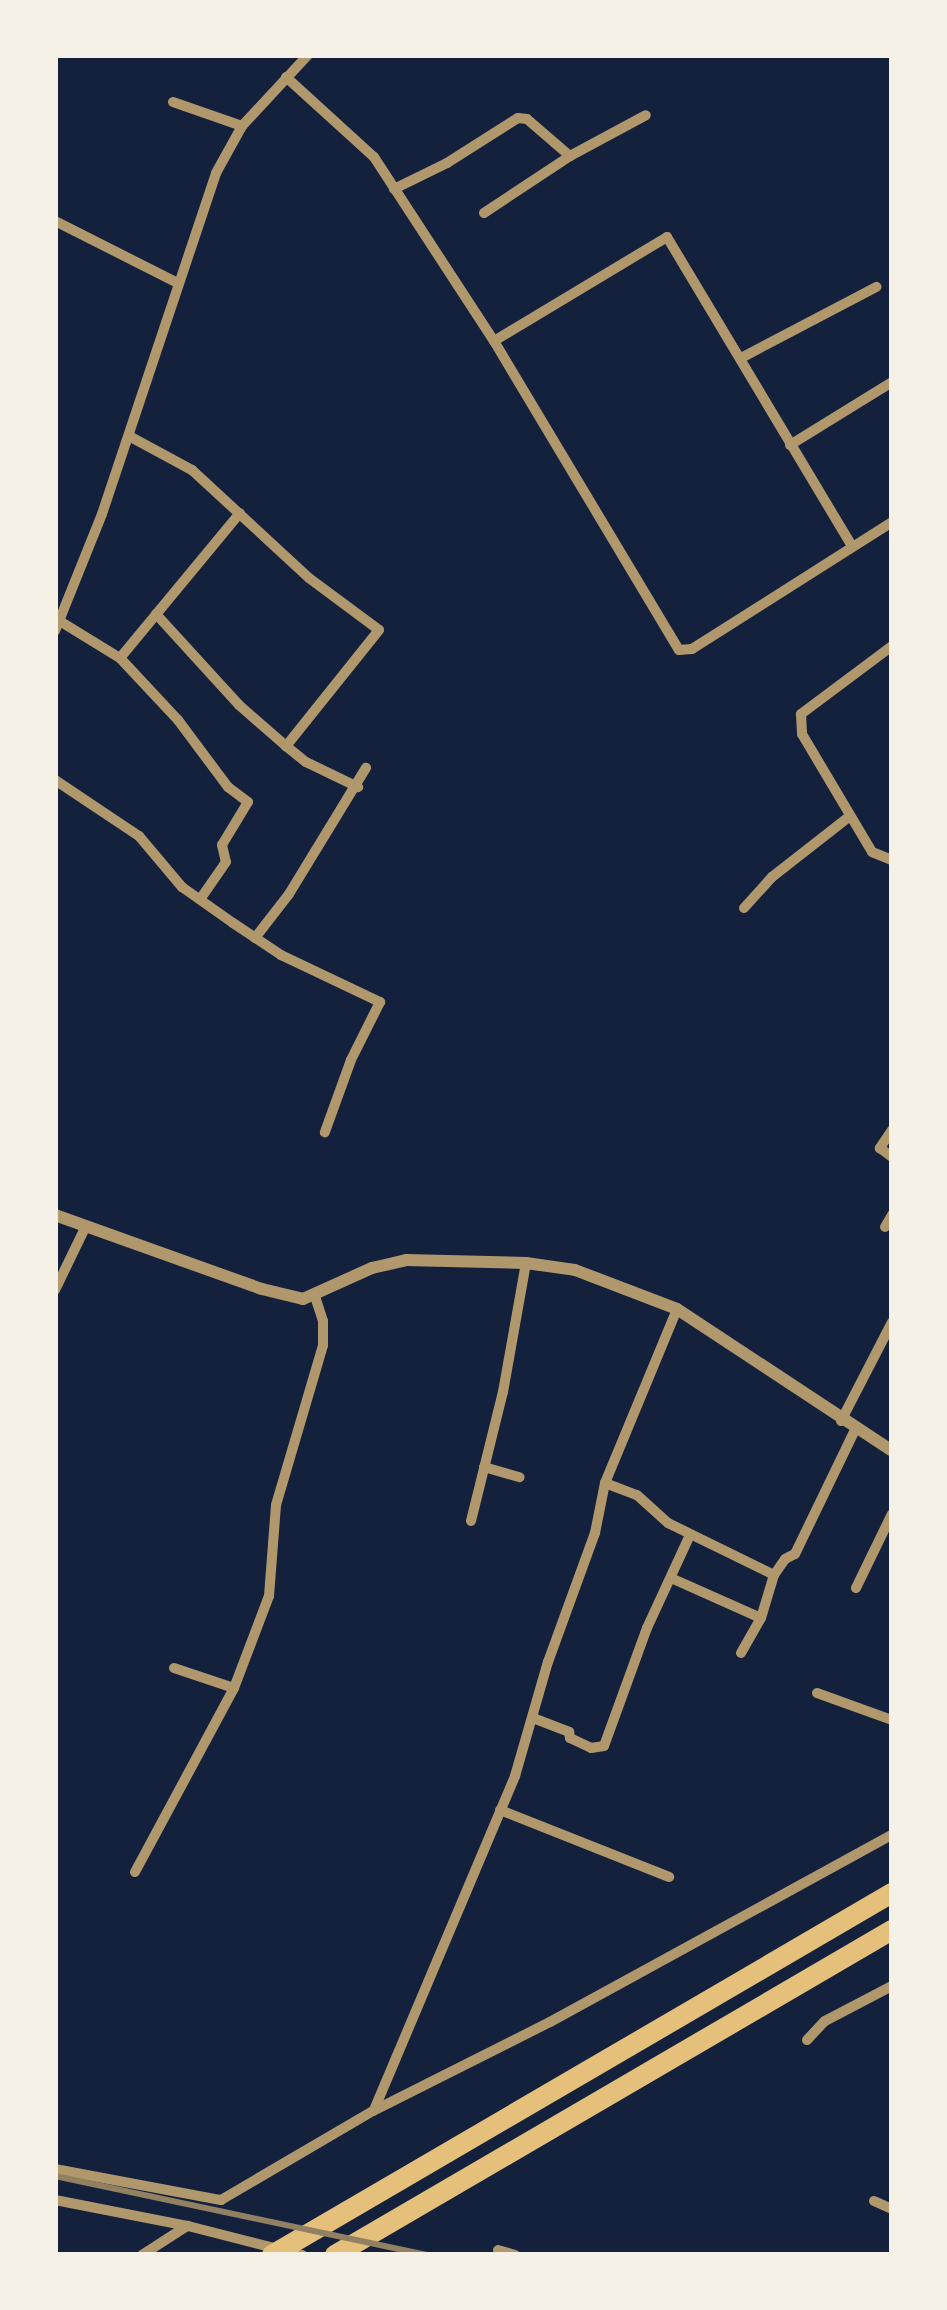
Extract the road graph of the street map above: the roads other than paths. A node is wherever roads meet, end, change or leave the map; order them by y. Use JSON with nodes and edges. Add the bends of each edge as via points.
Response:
{"nodes":[{"id":1,"x":308,"y":55,"type":"edge"},
{"id":2,"x":286,"y":77,"type":"junction"},
{"id":3,"x":173,"y":102,"type":"dead end"},
{"id":4,"x":646,"y":115,"type":"dead end"},
{"id":5,"x":242,"y":126,"type":"junction"},
{"id":6,"x":570,"y":156,"type":"junction"},
{"id":7,"x":394,"y":189,"type":"junction"},
{"id":8,"x":484,"y":213,"type":"dead end"},
{"id":9,"x":55,"y":221,"type":"edge"},
{"id":10,"x":178,"y":283,"type":"junction"},
{"id":11,"x":876,"y":287,"type":"dead end"},
{"id":12,"x":494,"y":341,"type":"junction"},
{"id":13,"x":740,"y":358,"type":"junction"},
{"id":14,"x":892,"y":382,"type":"edge"},
{"id":15,"x":129,"y":436,"type":"junction"},
{"id":16,"x":790,"y":445,"type":"junction"},
{"id":17,"x":240,"y":513,"type":"junction"},
{"id":18,"x":892,"y":522,"type":"edge"},
{"id":19,"x":852,"y":546,"type":"junction"},
{"id":20,"x":156,"y":614,"type":"junction"},
{"id":21,"x":57,"y":626,"type":"edge"},
{"id":22,"x":892,"y":646,"type":"edge"},
{"id":23,"x":120,"y":658,"type":"junction"},
{"id":24,"x":286,"y":746,"type":"junction"},
{"id":25,"x":366,"y":768,"type":"dead end"},
{"id":26,"x":55,"y":780,"type":"edge"},
{"id":27,"x":358,"y":787,"type":"junction"},
{"id":28,"x":850,"y":816,"type":"junction"},
{"id":29,"x":892,"y":860,"type":"edge"},
{"id":30,"x":200,"y":898,"type":"junction"},
{"id":31,"x":744,"y":908,"type":"dead end"},
{"id":32,"x":255,"y":938,"type":"junction"},
{"id":33,"x":892,"y":1130,"type":"edge"},
{"id":34,"x":325,"y":1132,"type":"dead end"},
{"id":35,"x":892,"y":1157,"type":"edge"},
{"id":36,"x":55,"y":1215,"type":"edge"},
{"id":37,"x":892,"y":1215,"type":"edge"},
{"id":38,"x":86,"y":1226,"type":"junction"},
{"id":39,"x":884,"y":1227,"type":"dead end"},
{"id":40,"x":526,"y":1263,"type":"junction"},
{"id":41,"x":55,"y":1290,"type":"edge"},
{"id":42,"x":315,"y":1296,"type":"junction"},
{"id":43,"x":677,"y":1308,"type":"junction"},
{"id":44,"x":892,"y":1322,"type":"edge"},
{"id":45,"x":841,"y":1420,"type":"junction"},
{"id":46,"x":855,"y":1430,"type":"junction"},
{"id":47,"x":892,"y":1451,"type":"edge"},
{"id":48,"x":484,"y":1467,"type":"junction"},
{"id":49,"x":520,"y":1477,"type":"dead end"},
{"id":50,"x":604,"y":1483,"type":"junction"},
{"id":51,"x":892,"y":1514,"type":"edge"},
{"id":52,"x":471,"y":1521,"type":"dead end"},
{"id":53,"x":690,"y":1535,"type":"junction"},
{"id":54,"x":774,"y":1575,"type":"junction"},
{"id":55,"x":671,"y":1578,"type":"junction"},
{"id":56,"x":856,"y":1588,"type":"dead end"},
{"id":57,"x":762,"y":1618,"type":"junction"},
{"id":58,"x":740,"y":1653,"type":"dead end"},
{"id":59,"x":174,"y":1668,"type":"dead end"},
{"id":60,"x":234,"y":1688,"type":"junction"},
{"id":61,"x":816,"y":1693,"type":"dead end"},
{"id":62,"x":534,"y":1718,"type":"junction"},
{"id":63,"x":892,"y":1720,"type":"edge"},
{"id":64,"x":500,"y":1810,"type":"junction"},
{"id":65,"x":892,"y":1835,"type":"edge"},
{"id":66,"x":135,"y":1872,"type":"dead end"},
{"id":67,"x":670,"y":1876,"type":"dead end"},
{"id":68,"x":892,"y":1892,"type":"edge"},
{"id":69,"x":892,"y":1930,"type":"edge"},
{"id":70,"x":892,"y":1986,"type":"edge"},
{"id":71,"x":807,"y":2040,"type":"dead end"},
{"id":72,"x":373,"y":2111,"type":"junction"},
{"id":73,"x":55,"y":2169,"type":"edge"},
{"id":74,"x":55,"y":2200,"type":"edge"},
{"id":75,"x":874,"y":2201,"type":"dead end"},
{"id":76,"x":892,"y":2209,"type":"edge"},
{"id":77,"x":188,"y":2226,"type":"junction"},
{"id":78,"x":498,"y":2250,"type":"dead end"},
{"id":79,"x":142,"y":2255,"type":"edge"},
{"id":80,"x":272,"y":2255,"type":"edge"},
{"id":81,"x":302,"y":2255,"type":"edge"},
{"id":82,"x":335,"y":2255,"type":"edge"},
{"id":83,"x":515,"y":2255,"type":"edge"}],
"edges":[{"from":1,"to":2,"type":"street"},
{"from":2,"to":5,"type":"street"},
{"from":2,"to":7,"type":"street","via":[[374,157]]},
{"from":3,"to":5,"type":"street"},
{"from":4,"to":6,"type":"street"},
{"from":5,"to":10,"type":"street","via":[[216,174]]},
{"from":6,"to":7,"type":"street","via":[[518,118]]},
{"from":6,"to":8,"type":"street"},
{"from":7,"to":12,"type":"street"},
{"from":9,"to":10,"type":"street"},
{"from":10,"to":15,"type":"street"},
{"from":11,"to":13,"type":"street"},
{"from":12,"to":13,"type":"street","via":[[667,237]]},
{"from":12,"to":19,"type":"street","via":[[679,650],[692,650]]},
{"from":13,"to":16,"type":"street"},
{"from":14,"to":16,"type":"street"},
{"from":15,"to":17,"type":"street","via":[[192,470]]},
{"from":15,"to":21,"type":"street"},
{"from":16,"to":19,"type":"street"},
{"from":17,"to":20,"type":"street"},
{"from":17,"to":24,"type":"street","via":[[309,578],[379,630]]},
{"from":18,"to":19,"type":"street"},
{"from":20,"to":23,"type":"street"},
{"from":20,"to":24,"type":"street"},
{"from":21,"to":23,"type":"street"},
{"from":22,"to":28,"type":"street","via":[[801,714],[802,734]]},
{"from":23,"to":30,"type":"street","via":[[248,802],[222,845],[226,862]]},
{"from":24,"to":27,"type":"street"},
{"from":25,"to":27,"type":"street"},
{"from":26,"to":30,"type":"street","via":[[151,846],[182,887]]},
{"from":27,"to":32,"type":"street"},
{"from":28,"to":29,"type":"street","via":[[872,852]]},
{"from":28,"to":31,"type":"street","via":[[772,876]]},
{"from":30,"to":32,"type":"street"},
{"from":32,"to":34,"type":"street","via":[[380,1002]]},
{"from":33,"to":35,"type":"street","via":[[880,1148]]},
{"from":36,"to":38,"type":"street"},
{"from":37,"to":39,"type":"street"},
{"from":38,"to":41,"type":"street"},
{"from":38,"to":42,"type":"street","via":[[288,1297]]},
{"from":40,"to":42,"type":"street","via":[[388,1262]]},
{"from":40,"to":43,"type":"street","via":[[576,1270]]},
{"from":40,"to":48,"type":"street"},
{"from":42,"to":60,"type":"street","via":[[323,1345],[276,1504],[270,1596]]},
{"from":43,"to":45,"type":"street"},
{"from":43,"to":50,"type":"street"},
{"from":44,"to":45,"type":"street"},
{"from":45,"to":46,"type":"street"},
{"from":46,"to":47,"type":"street"},
{"from":46,"to":54,"type":"street","via":[[796,1554]]},
{"from":48,"to":49,"type":"street"},
{"from":48,"to":52,"type":"street"},
{"from":50,"to":53,"type":"street","via":[[637,1495]]},
{"from":50,"to":62,"type":"street","via":[[595,1532]]},
{"from":51,"to":56,"type":"street"},
{"from":53,"to":54,"type":"street"},
{"from":53,"to":55,"type":"street"},
{"from":54,"to":57,"type":"street"},
{"from":55,"to":57,"type":"street"},
{"from":55,"to":62,"type":"street","via":[[604,1746],[591,1748]]},
{"from":57,"to":58,"type":"street"},
{"from":59,"to":60,"type":"street"},
{"from":60,"to":66,"type":"street"},
{"from":61,"to":63,"type":"street"},
{"from":62,"to":64,"type":"street"},
{"from":64,"to":67,"type":"street"},
{"from":64,"to":72,"type":"street"},
{"from":65,"to":72,"type":"street"},
{"from":68,"to":80,"type":"highway"},
{"from":69,"to":82,"type":"highway"},
{"from":70,"to":71,"type":"street","via":[[825,2021]]},
{"from":72,"to":73,"type":"street","via":[[221,2200]]},
{"from":74,"to":77,"type":"street"},
{"from":75,"to":76,"type":"street"},
{"from":77,"to":79,"type":"street"},
{"from":77,"to":81,"type":"street"},
{"from":78,"to":83,"type":"street"}]}
